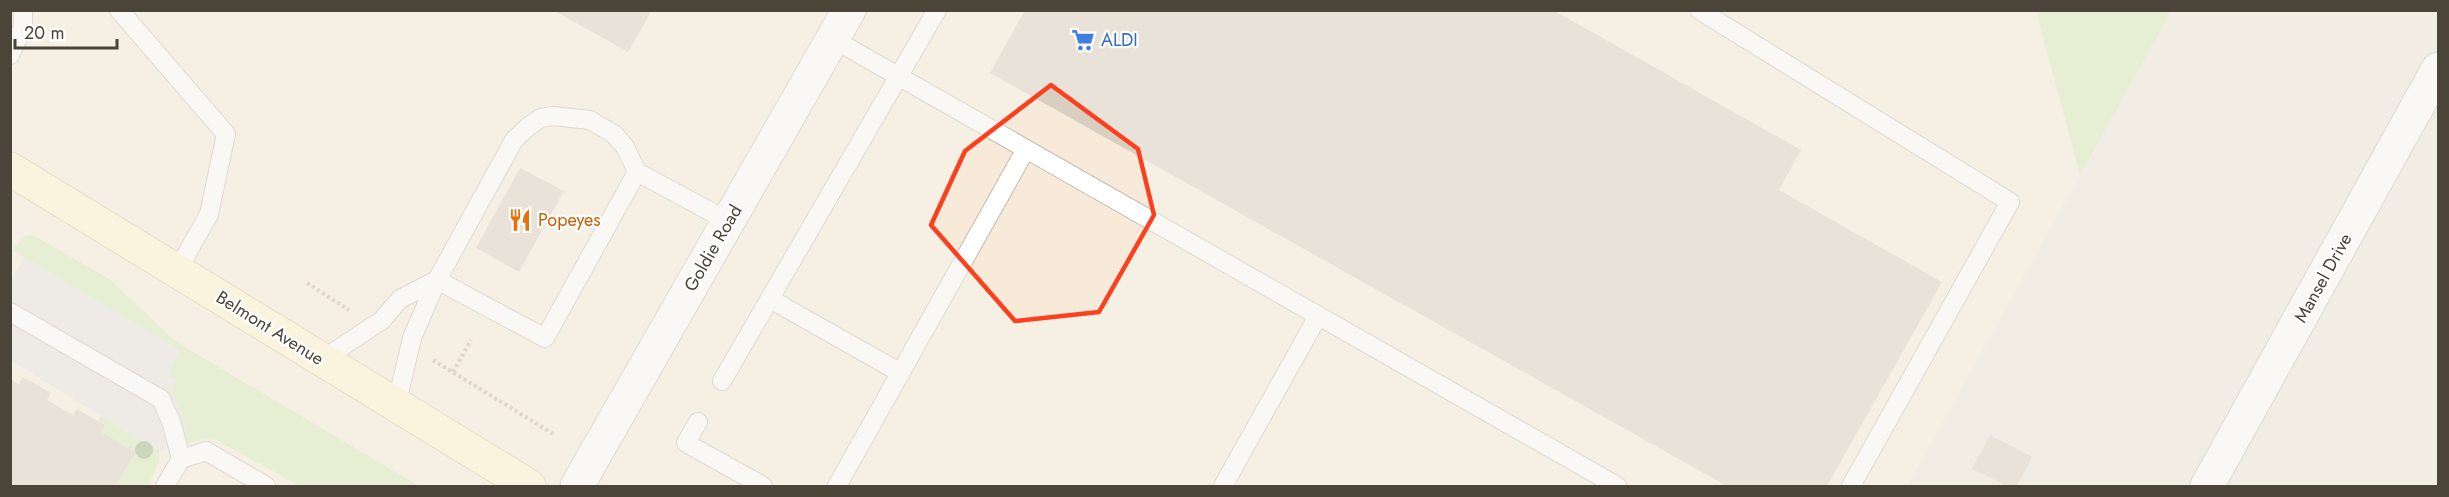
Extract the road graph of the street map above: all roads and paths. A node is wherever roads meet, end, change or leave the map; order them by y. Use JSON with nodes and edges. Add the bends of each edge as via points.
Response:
{"nodes":[{"id":1,"x":23,"y":10,"type":"edge"},
{"id":2,"x":119,"y":10,"type":"edge"},
{"id":3,"x":849,"y":10,"type":"edge"},
{"id":4,"x":937,"y":10,"type":"edge"},
{"id":5,"x":1699,"y":10,"type":"edge"},
{"id":6,"x":833,"y":39,"type":"junction"},
{"id":7,"x":10,"y":55,"type":"edge"},
{"id":8,"x":2439,"y":69,"type":"edge"},
{"id":9,"x":900,"y":77,"type":"junction"},
{"id":10,"x":1026,"y":149,"type":"junction"},
{"id":11,"x":637,"y":172,"type":"junction"},
{"id":12,"x":13,"y":177,"type":"edge"},
{"id":13,"x":728,"y":221,"type":"junction"},
{"id":14,"x":177,"y":271,"type":"junction"},
{"id":15,"x":437,"y":280,"type":"junction"},
{"id":16,"x":770,"y":299,"type":"junction"},
{"id":17,"x":10,"y":312,"type":"edge"},
{"id":18,"x":1318,"y":316,"type":"junction"},
{"id":19,"x":471,"y":340,"type":"dead end"},
{"id":20,"x":322,"y":360,"type":"junction"},
{"id":21,"x":453,"y":372,"type":"dead end"},
{"id":22,"x":901,"y":373,"type":"junction"},
{"id":23,"x":722,"y":381,"type":"dead end"},
{"id":24,"x":396,"y":406,"type":"junction"},
{"id":25,"x":698,"y":422,"type":"dead end"},
{"id":26,"x":181,"y":459,"type":"junction"},
{"id":27,"x":236,"y":479,"type":"edge"},
{"id":28,"x":1611,"y":485,"type":"edge"},
{"id":29,"x":165,"y":486,"type":"edge"},
{"id":30,"x":266,"y":486,"type":"edge"},
{"id":31,"x":529,"y":486,"type":"edge"},
{"id":32,"x":577,"y":486,"type":"edge"},
{"id":33,"x":763,"y":486,"type":"edge"},
{"id":34,"x":837,"y":486,"type":"edge"},
{"id":35,"x":1223,"y":486,"type":"edge"},
{"id":36,"x":1851,"y":486,"type":"edge"},
{"id":37,"x":2207,"y":486,"type":"edge"}],
"edges":[{"from":1,"to":7,"type":"lane","via":[[23,27]]},
{"from":2,"to":14,"type":"lane","via":[[226,134],[209,214]]},
{"from":3,"to":6,"type":"street","name":"Goldie Road"},
{"from":4,"to":9,"type":"lane"},
{"from":5,"to":36,"type":"lane","via":[[2010,202]]},
{"from":6,"to":9,"type":"lane"},
{"from":6,"to":13,"type":"street","name":"Goldie Road"},
{"from":8,"to":37,"type":"street","name":"Mansel Drive"},
{"from":9,"to":10,"type":"lane"},
{"from":9,"to":16,"type":"lane"},
{"from":10,"to":18,"type":"lane"},
{"from":10,"to":22,"type":"lane"},
{"from":11,"to":13,"type":"lane"},
{"from":11,"to":15,"type":"lane","via":[[545,338]]},
{"from":11,"to":15,"type":"lane","via":[[625,147],[604,127],[573,117],[541,118],[514,140]]},
{"from":12,"to":14,"type":"main road","name":"Belmont Avenue"},
{"from":13,"to":32,"type":"street","name":"Goldie Road"},
{"from":14,"to":20,"type":"main road","name":"Belmont Avenue"},
{"from":15,"to":20,"type":"lane","via":[[400,299],[382,320]]},
{"from":15,"to":24,"type":"lane","via":[[412,338]]},
{"from":16,"to":22,"type":"lane"},
{"from":16,"to":23,"type":"lane"},
{"from":17,"to":26,"type":"lane","via":[[161,399]]},
{"from":18,"to":28,"type":"lane"},
{"from":18,"to":35,"type":"lane"},
{"from":19,"to":21,"type":"path"},
{"from":20,"to":24,"type":"main road","name":"Belmont Avenue"},
{"from":22,"to":34,"type":"lane"},
{"from":24,"to":31,"type":"main road","name":"Belmont Avenue"},
{"from":25,"to":33,"type":"lane","via":[[686,443]]},
{"from":26,"to":27,"type":"lane","via":[[206,451]]},
{"from":26,"to":29,"type":"lane"},
{"from":27,"to":30,"type":"lane"}]}
